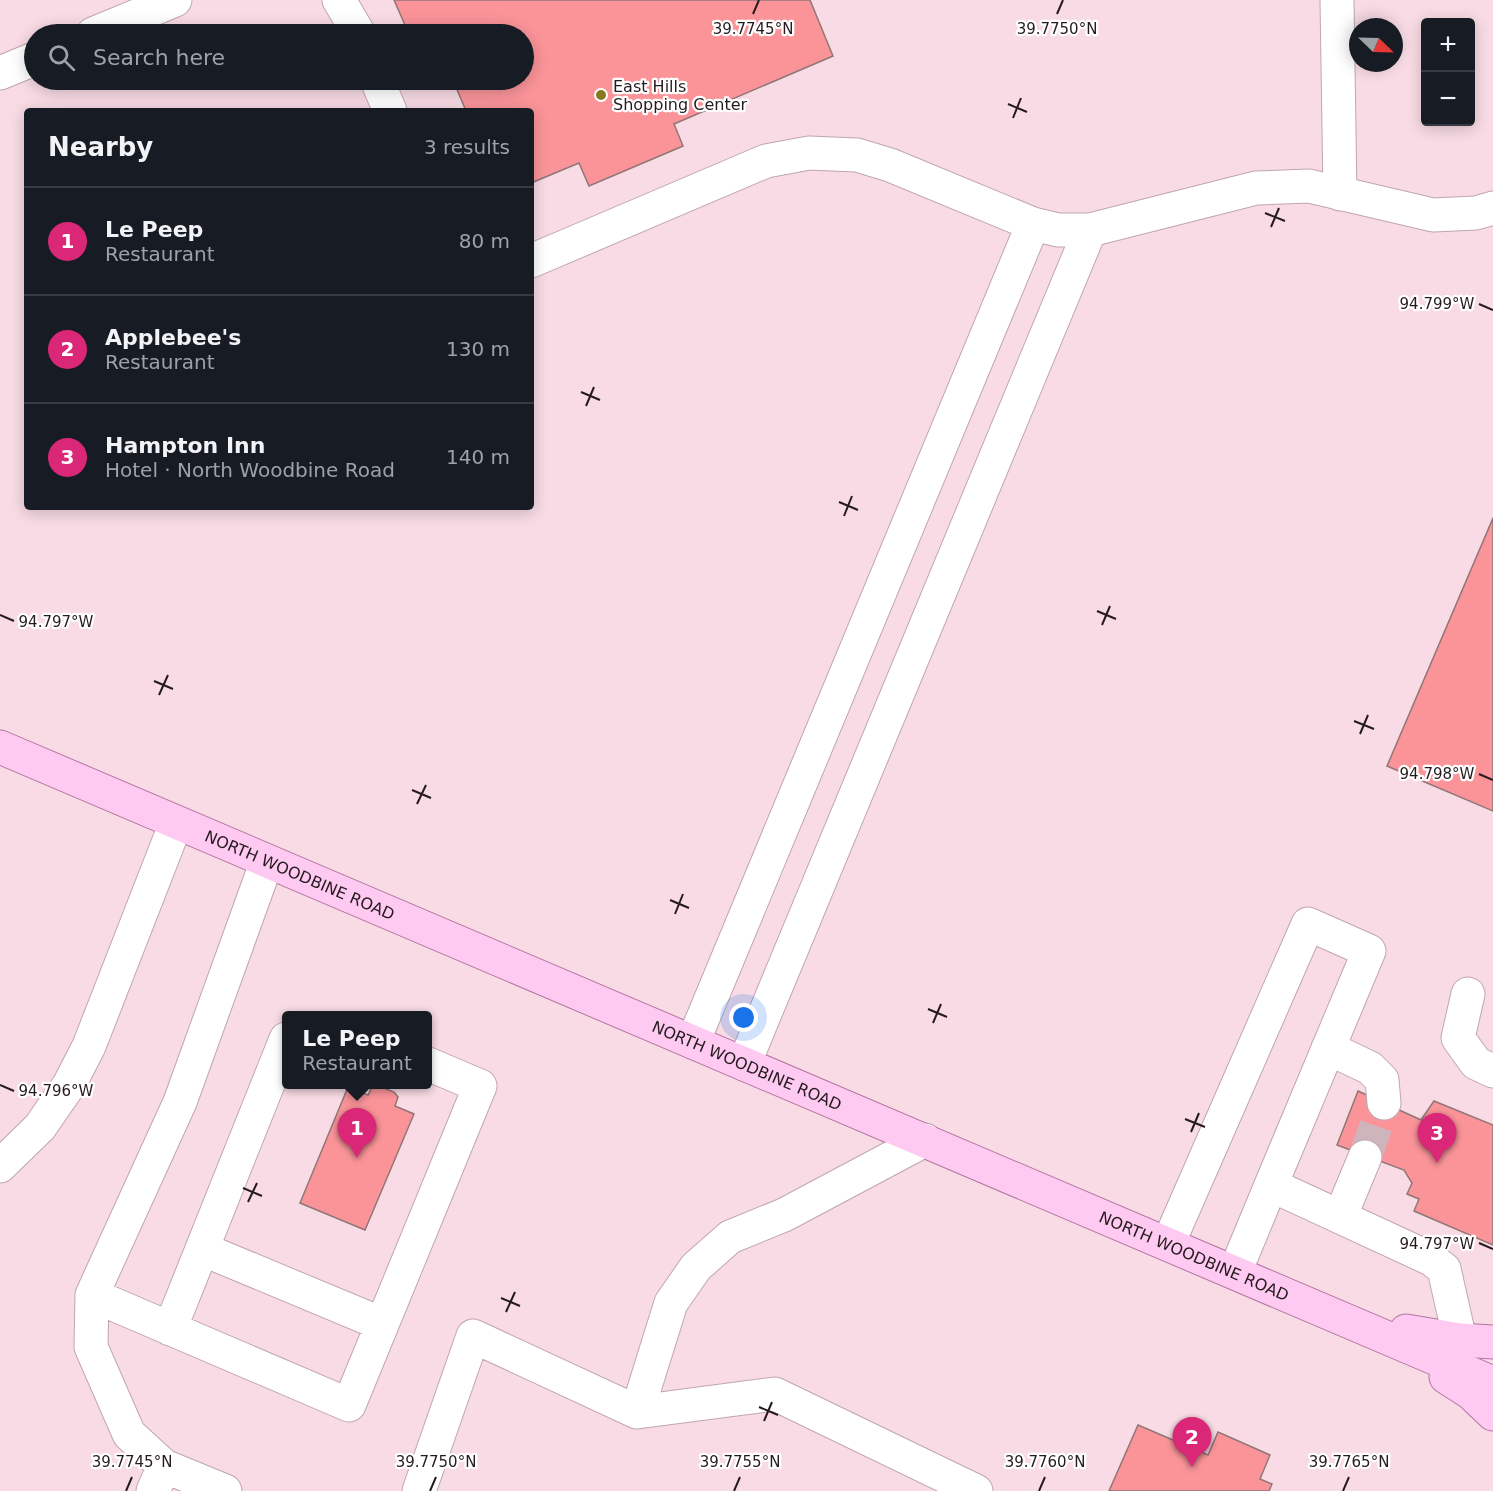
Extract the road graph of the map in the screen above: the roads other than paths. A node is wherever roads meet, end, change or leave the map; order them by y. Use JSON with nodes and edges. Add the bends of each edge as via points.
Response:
{"nodes":[{"id":1,"x":175,"y":0,"type":"edge"},
{"id":2,"x":339,"y":0,"type":"edge"},
{"id":3,"x":1337,"y":0,"type":"edge"},
{"id":4,"x":117,"y":24,"type":"edge"},
{"id":5,"x":353,"y":24,"type":"edge"},
{"id":6,"x":24,"y":63,"type":"edge"},
{"id":7,"x":0,"y":74,"type":"edge"},
{"id":8,"x":381,"y":90,"type":"edge"},
{"id":9,"x":389,"y":108,"type":"edge"},
{"id":10,"x":1340,"y":194,"type":"junction"},
{"id":11,"x":1493,"y":208,"type":"edge"},
{"id":12,"x":1033,"y":224,"type":"junction"},
{"id":13,"x":1090,"y":230,"type":"junction"},
{"id":14,"x":534,"y":260,"type":"edge"},
{"id":15,"x":0,"y":747,"type":"edge"},
{"id":16,"x":176,"y":823,"type":"junction"},
{"id":17,"x":267,"y":861,"type":"junction"},
{"id":18,"x":1468,"y":994,"type":"dead end"},
{"id":19,"x":693,"y":1042,"type":"junction"},
{"id":20,"x":1328,"y":1048,"type":"junction"},
{"id":21,"x":282,"y":1049,"type":"edge"},
{"id":22,"x":744,"y":1064,"type":"junction"},
{"id":23,"x":432,"y":1066,"type":"edge"},
{"id":24,"x":1493,"y":1071,"type":"edge"},
{"id":25,"x":1384,"y":1103,"type":"tunnel mouth"},
{"id":26,"x":925,"y":1140,"type":"junction"},
{"id":27,"x":1365,"y":1157,"type":"tunnel mouth"},
{"id":28,"x":0,"y":1166,"type":"edge"},
{"id":29,"x":1271,"y":1185,"type":"junction"},
{"id":30,"x":1340,"y":1217,"type":"junction"},
{"id":31,"x":1168,"y":1244,"type":"junction"},
{"id":32,"x":202,"y":1249,"type":"junction"},
{"id":33,"x":1235,"y":1272,"type":"junction"},
{"id":34,"x":93,"y":1295,"type":"junction"},
{"id":35,"x":1357,"y":1323,"type":"junction"},
{"id":36,"x":382,"y":1324,"type":"junction"},
{"id":37,"x":170,"y":1329,"type":"junction"},
{"id":38,"x":1460,"y":1340,"type":"junction"},
{"id":39,"x":1493,"y":1342,"type":"edge"},
{"id":40,"x":1493,"y":1383,"type":"edge"},
{"id":41,"x":637,"y":1412,"type":"junction"},
{"id":42,"x":1493,"y":1414,"type":"edge"},
{"id":43,"x":158,"y":1479,"type":"edge"},
{"id":44,"x":225,"y":1491,"type":"edge"},
{"id":45,"x":419,"y":1491,"type":"edge"},
{"id":46,"x":976,"y":1491,"type":"edge"}],
"edges":[{"from":1,"to":4,"type":"lane"},
{"from":2,"to":5,"type":"lane"},
{"from":3,"to":10,"type":"lane"},
{"from":6,"to":7,"type":"lane"},
{"from":8,"to":9,"type":"lane"},
{"from":10,"to":11,"type":"lane","via":[[1433,215]]},
{"from":10,"to":13,"type":"lane","via":[[1309,186],[1256,188]]},
{"from":12,"to":13,"type":"lane","via":[[1058,230]]},
{"from":12,"to":14,"type":"lane","via":[[890,165],[857,155],[809,153],[766,161]]},
{"from":12,"to":19,"type":"lane"},
{"from":13,"to":22,"type":"lane"},
{"from":15,"to":16,"type":"main road","name":"NORTH WOODBINE ROAD"},
{"from":16,"to":17,"type":"main road","name":"NORTH WOODBINE ROAD"},
{"from":16,"to":28,"type":"lane","via":[[89,1047],[40,1127]]},
{"from":17,"to":19,"type":"main road","name":"NORTH WOODBINE ROAD"},
{"from":17,"to":34,"type":"lane","via":[[180,1102]]},
{"from":18,"to":24,"type":"lane","via":[[1458,1038],[1476,1063]]},
{"from":19,"to":22,"type":"main road","name":"NORTH WOODBINE ROAD"},
{"from":20,"to":25,"type":"lane","via":[[1370,1068],[1382,1080]]},
{"from":20,"to":29,"type":"lane"},
{"from":20,"to":31,"type":"lane","via":[[1369,951],[1308,924]]},
{"from":21,"to":32,"type":"lane"},
{"from":22,"to":26,"type":"main road","name":"NORTH WOODBINE ROAD"},
{"from":23,"to":36,"type":"lane","via":[[480,1086]]},
{"from":26,"to":31,"type":"main road","name":"NORTH WOODBINE ROAD"},
{"from":26,"to":41,"type":"lane","via":[[784,1215],[730,1237],[696,1267],[671,1303]]},
{"from":27,"to":30,"type":"lane"},
{"from":29,"to":30,"type":"lane"},
{"from":29,"to":33,"type":"lane"},
{"from":30,"to":38,"type":"lane","via":[[1431,1259],[1444,1269]]},
{"from":31,"to":33,"type":"main road","name":"NORTH WOODBINE ROAD"},
{"from":32,"to":36,"type":"lane"},
{"from":32,"to":37,"type":"lane"},
{"from":33,"to":35,"type":"main road","name":"NORTH WOODBINE ROAD"},
{"from":34,"to":37,"type":"lane"},
{"from":34,"to":43,"type":"lane","via":[[91,1347],[129,1434]]},
{"from":35,"to":38,"type":"main road"},
{"from":35,"to":40,"type":"main road","name":"NORTH WOODBINE ROAD"},
{"from":35,"to":42,"type":"main road","via":[[1471,1393]]},
{"from":36,"to":37,"type":"lane","via":[[348,1405]]},
{"from":38,"to":39,"type":"main road"},
{"from":41,"to":45,"type":"lane","via":[[473,1336]]},
{"from":41,"to":46,"type":"lane","via":[[775,1394]]},
{"from":43,"to":44,"type":"lane"}]}
